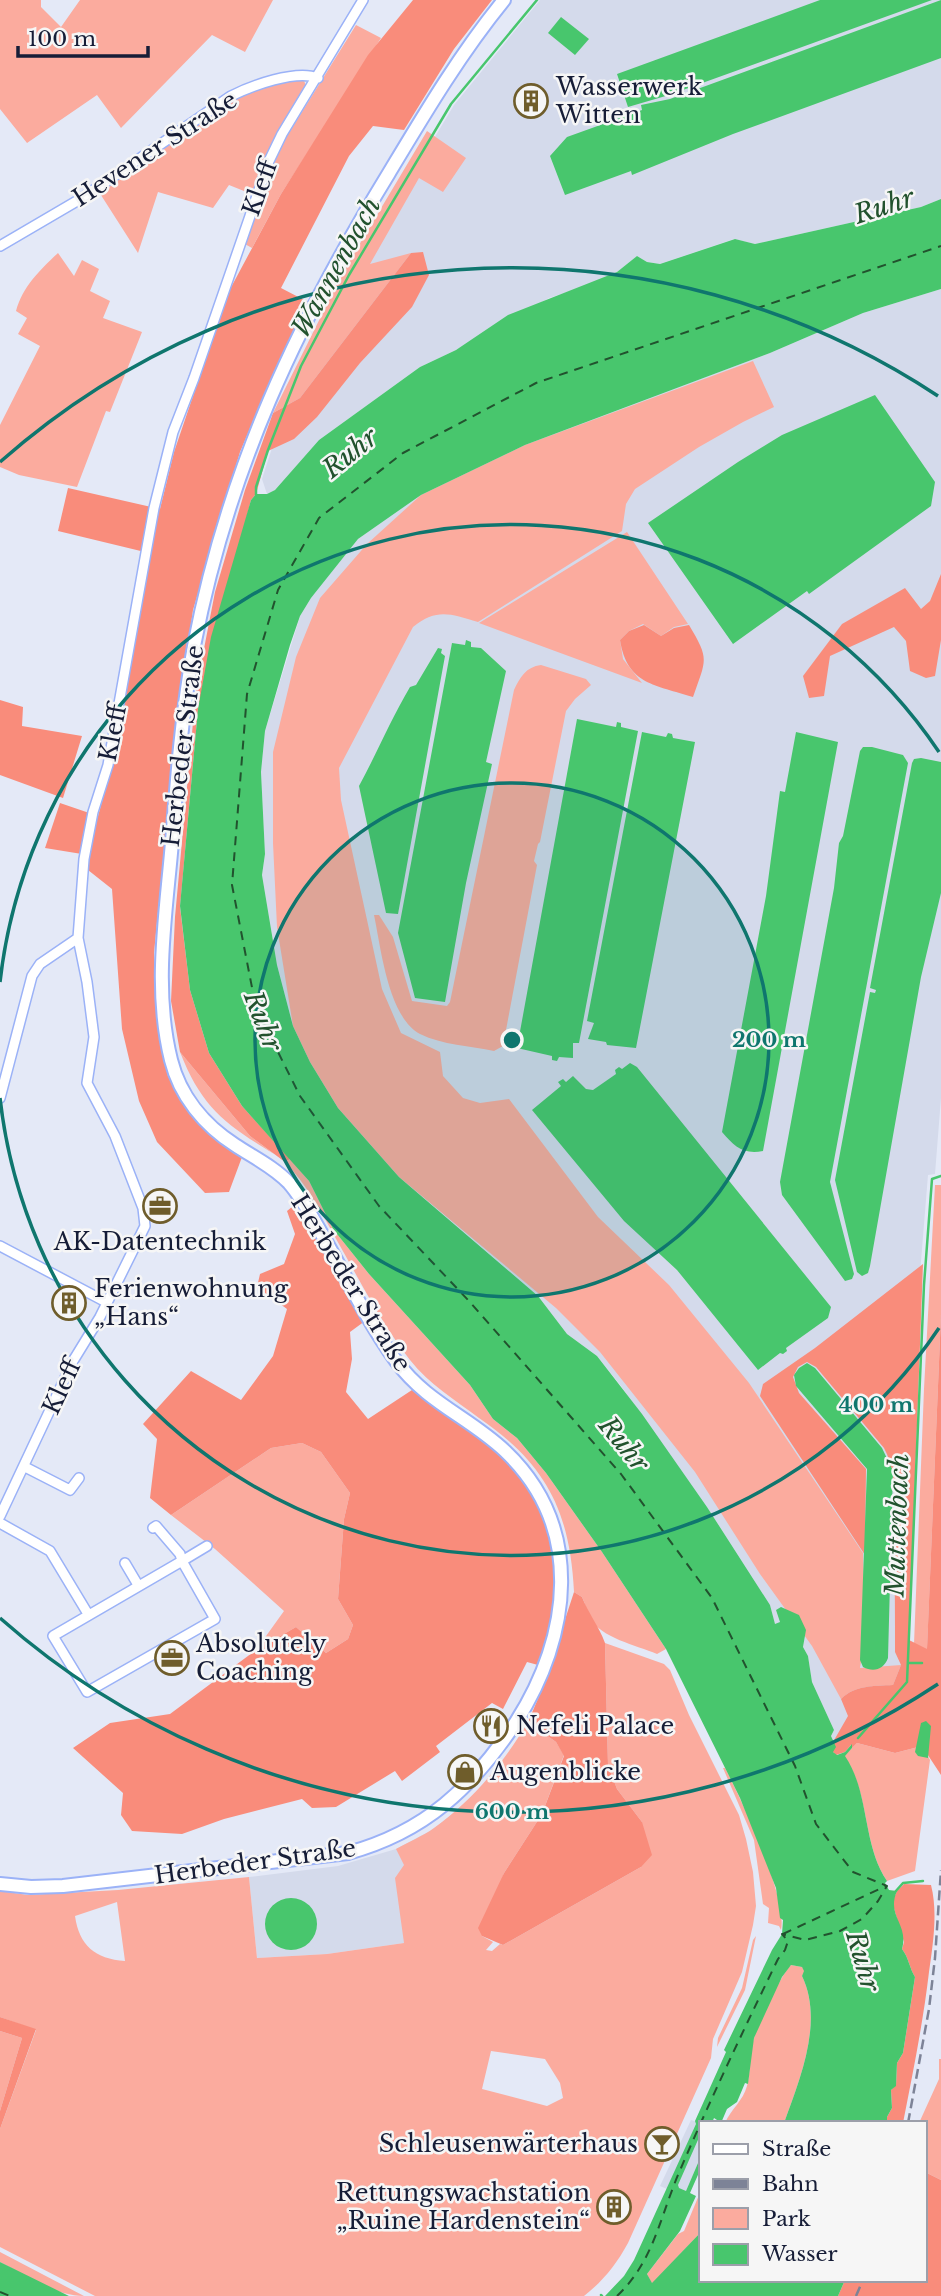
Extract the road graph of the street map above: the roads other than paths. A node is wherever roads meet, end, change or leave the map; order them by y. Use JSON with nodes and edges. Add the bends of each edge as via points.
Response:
{"nodes":[{"id":1,"x":363,"y":0,"type":"edge"},
{"id":2,"x":504,"y":0,"type":"edge"},
{"id":3,"x":318,"y":78,"type":"junction"},
{"id":4,"x":0,"y":246,"type":"edge"},
{"id":5,"x":78,"y":937,"type":"junction"},
{"id":6,"x":0,"y":1098,"type":"edge"},
{"id":7,"x":2,"y":1251,"type":"edge"},
{"id":8,"x":106,"y":1303,"type":"junction"},
{"id":9,"x":24,"y":1467,"type":"junction"},
{"id":10,"x":79,"y":1478,"type":"dead end"},
{"id":11,"x":0,"y":1516,"type":"edge"},
{"id":12,"x":0,"y":1523,"type":"edge"},
{"id":13,"x":153,"y":1528,"type":"dead end"},
{"id":14,"x":207,"y":1546,"type":"dead end"},
{"id":15,"x":182,"y":1561,"type":"junction"},
{"id":16,"x":125,"y":1563,"type":"dead end"},
{"id":17,"x":138,"y":1585,"type":"junction"},
{"id":18,"x":88,"y":1614,"type":"junction"},
{"id":19,"x":0,"y":1884,"type":"edge"}],
"edges":[{"from":1,"to":3,"type":"street","name":"Kleff"},
{"from":2,"to":19,"type":"main road","name":"Herbeder Straße","via":[[436,96],[329,274],[275,383],[245,458],[208,580],[188,685],[179,749],[162,1003],[175,1074],[197,1111],[217,1133],[289,1184],[310,1212],[382,1339],[418,1387],[508,1454],[531,1482],[558,1543],[562,1596],[556,1630],[522,1712],[498,1749],[438,1811],[403,1833],[348,1853],[63,1886]]},
{"from":3,"to":4,"type":"street","name":"Hevener Straße","via":[[299,75],[231,96],[82,198]]},
{"from":3,"to":5,"type":"street","name":"Kleff","via":[[269,162],[173,432],[154,508],[108,765],[90,824]]},
{"from":5,"to":6,"type":"street","via":[[40,964],[32,976]]},
{"from":5,"to":8,"type":"street","name":"Kleff","via":[[94,1037],[87,1083],[115,1136],[145,1220],[144,1232]]},
{"from":7,"to":8,"type":"street"},
{"from":8,"to":9,"type":"street","name":"Kleff","via":[[73,1361]]},
{"from":9,"to":10,"type":"street","via":[[70,1490]]},
{"from":9,"to":11,"type":"street","name":"Kleff"},
{"from":12,"to":18,"type":"street","via":[[50,1551]]},
{"from":13,"to":15,"type":"street","via":[[156,1526]]},
{"from":14,"to":15,"type":"street"},
{"from":15,"to":17,"type":"street"},
{"from":15,"to":18,"type":"street","via":[[215,1619],[87,1692],[53,1636]]},
{"from":16,"to":17,"type":"street"},
{"from":17,"to":18,"type":"street"}]}
